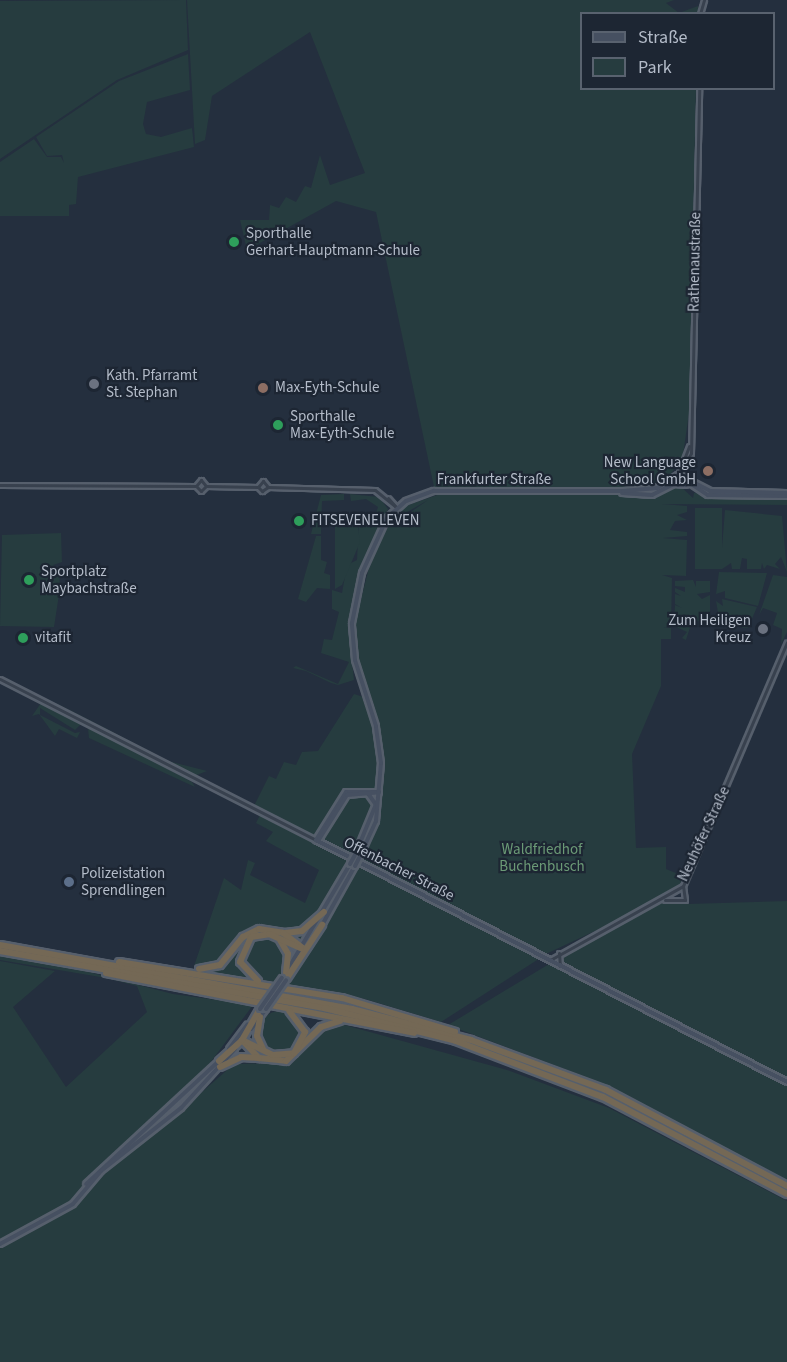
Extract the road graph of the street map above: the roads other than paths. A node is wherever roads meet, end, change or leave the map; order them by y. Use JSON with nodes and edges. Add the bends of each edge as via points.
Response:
{"nodes":[{"id":1,"x":699,"y":90,"type":"edge"},
{"id":2,"x":691,"y":436,"type":"junction"},
{"id":3,"x":687,"y":468,"type":"junction"},
{"id":4,"x":680,"y":476,"type":"junction"},
{"id":5,"x":674,"y":484,"type":"junction"},
{"id":6,"x":689,"y":484,"type":"junction"},
{"id":7,"x":0,"y":485,"type":"edge"},
{"id":8,"x":196,"y":486,"type":"junction"},
{"id":9,"x":206,"y":486,"type":"junction"},
{"id":10,"x":258,"y":487,"type":"junction"},
{"id":11,"x":268,"y":487,"type":"junction"},
{"id":12,"x":595,"y":492,"type":"junction"},
{"id":13,"x":787,"y":495,"type":"edge"},
{"id":14,"x":392,"y":501,"type":"junction"},
{"id":15,"x":406,"y":501,"type":"junction"},
{"id":16,"x":397,"y":508,"type":"junction"},
{"id":17,"x":389,"y":515,"type":"junction"},
{"id":18,"x":787,"y":642,"type":"edge"},
{"id":19,"x":0,"y":679,"type":"edge"},
{"id":20,"x":381,"y":778,"type":"junction"},
{"id":21,"x":368,"y":790,"type":"junction"},
{"id":22,"x":379,"y":792,"type":"junction"},
{"id":23,"x":376,"y":806,"type":"junction"},
{"id":24,"x":328,"y":828,"type":"junction"},
{"id":25,"x":316,"y":840,"type":"junction"},
{"id":26,"x":331,"y":848,"type":"junction"},
{"id":27,"x":357,"y":856,"type":"junction"},
{"id":28,"x":353,"y":865,"type":"junction"},
{"id":29,"x":683,"y":886,"type":"junction"},
{"id":30,"x":672,"y":894,"type":"junction"},
{"id":31,"x":673,"y":901,"type":"junction"},
{"id":32,"x":658,"y":903,"type":"junction"},
{"id":33,"x":324,"y":912,"type":"junction"},
{"id":34,"x":322,"y":925,"type":"junction"},
{"id":35,"x":282,"y":936,"type":"junction"},
{"id":36,"x":0,"y":945,"type":"edge"},
{"id":37,"x":303,"y":948,"type":"junction"},
{"id":38,"x":0,"y":951,"type":"edge"},
{"id":39,"x":559,"y":954,"type":"junction"},
{"id":40,"x":83,"y":960,"type":"junction"},
{"id":41,"x":550,"y":960,"type":"junction"},
{"id":42,"x":70,"y":963,"type":"junction"},
{"id":43,"x":560,"y":966,"type":"junction"},
{"id":44,"x":180,"y":969,"type":"junction"},
{"id":45,"x":285,"y":977,"type":"junction"},
{"id":46,"x":267,"y":984,"type":"junction"},
{"id":47,"x":277,"y":1007,"type":"junction"},
{"id":48,"x":261,"y":1011,"type":"junction"},
{"id":49,"x":363,"y":1023,"type":"junction"},
{"id":50,"x":447,"y":1039,"type":"junction"},
{"id":51,"x":242,"y":1040,"type":"junction"},
{"id":52,"x":471,"y":1040,"type":"junction"},
{"id":53,"x":263,"y":1050,"type":"junction"},
{"id":54,"x":260,"y":1058,"type":"junction"},
{"id":55,"x":220,"y":1064,"type":"junction"},
{"id":56,"x":787,"y":1082,"type":"edge"},
{"id":57,"x":787,"y":1186,"type":"edge"},
{"id":58,"x":787,"y":1194,"type":"edge"},
{"id":59,"x":0,"y":1244,"type":"edge"}],
"edges":[{"from":1,"to":2,"type":"street","name":"Rathenaustraße"},
{"from":2,"to":3,"type":"street","name":"Rathenaustraße"},
{"from":2,"to":4,"type":"street","name":"Rathenaustraße"},
{"from":3,"to":4,"type":"street","name":"Rathenaustraße"},
{"from":3,"to":6,"type":"street"},
{"from":4,"to":5,"type":"street","name":"Rathenaustraße"},
{"from":4,"to":6,"type":"main road"},
{"from":4,"to":12,"type":"main road","name":"Frankfurter Straße","via":[[657,488]]},
{"from":5,"to":6,"type":"main road"},
{"from":5,"to":12,"type":"main road","name":"Frankfurter Straße","via":[[652,495]]},
{"from":6,"to":13,"type":"main road","via":[[711,496]]},
{"from":7,"to":8,"type":"street"},
{"from":8,"to":9,"type":"street","via":[[201,490]]},
{"from":8,"to":9,"type":"street","via":[[201,480]]},
{"from":9,"to":10,"type":"street"},
{"from":10,"to":11,"type":"street","via":[[264,491]]},
{"from":10,"to":11,"type":"street","via":[[263,481]]},
{"from":11,"to":14,"type":"street","via":[[385,494]]},
{"from":12,"to":15,"type":"main road","name":"Frankfurter Straße","via":[[446,490]]},
{"from":14,"to":15,"type":"street"},
{"from":14,"to":16,"type":"street"},
{"from":14,"to":17,"type":"street"},
{"from":15,"to":16,"type":"main road","name":"Frankfurter Straße"},
{"from":16,"to":17,"type":"main road","name":"Frankfurter Straße"},
{"from":17,"to":20,"type":"main road","via":[[362,573],[352,630],[357,670],[377,732]]},
{"from":18,"to":29,"type":"street","name":"Neuhöfer Straße"},
{"from":19,"to":25,"type":"street","name":"Offenbacher Straße"},
{"from":20,"to":21,"type":"main road"},
{"from":20,"to":22,"type":"main road"},
{"from":21,"to":22,"type":"main road"},
{"from":21,"to":23,"type":"main road"},
{"from":21,"to":24,"type":"main road","via":[[344,798]]},
{"from":21,"to":25,"type":"main road","via":[[343,795]]},
{"from":22,"to":23,"type":"main road"},
{"from":22,"to":27,"type":"main road","via":[[372,831]]},
{"from":23,"to":27,"type":"main road"},
{"from":24,"to":25,"type":"main road"},
{"from":24,"to":26,"type":"main road"},
{"from":25,"to":26,"type":"main road","name":"Offenbacher Straße"},
{"from":26,"to":41,"type":"main road","name":"Offenbacher Straße"},
{"from":27,"to":28,"type":"main road","bridge":true},
{"from":28,"to":33,"type":"main road"},
{"from":28,"to":34,"type":"main road"},
{"from":29,"to":30,"type":"street","name":"Neuhöfer Straße"},
{"from":29,"to":31,"type":"street","via":[[686,898]]},
{"from":30,"to":31,"type":"street"},
{"from":30,"to":32,"type":"street","name":"Neuhöfer Straße"},
{"from":31,"to":32,"type":"street"},
{"from":32,"to":39,"type":"street","name":"Neuhöfer Straße"},
{"from":33,"to":35,"type":"highway","via":[[303,931]]},
{"from":33,"to":37,"type":"main road"},
{"from":34,"to":37,"type":"highway"},
{"from":34,"to":45,"type":"main road"},
{"from":35,"to":37,"type":"highway"},
{"from":35,"to":44,"type":"highway","via":[[255,930],[218,966]]},
{"from":35,"to":45,"type":"highway","via":[[288,954]]},
{"from":35,"to":46,"type":"highway","via":[[258,934],[240,951],[243,969]]},
{"from":36,"to":40,"type":"highway"},
{"from":37,"to":45,"type":"highway"},
{"from":38,"to":42,"type":"highway"},
{"from":39,"to":41,"type":"street","name":"Neuhöfer Straße"},
{"from":39,"to":43,"type":"street"},
{"from":40,"to":44,"type":"highway"},
{"from":40,"to":52,"type":"highway","via":[[352,1009]]},
{"from":41,"to":43,"type":"main road","name":"Offenbacher Straße"},
{"from":42,"to":47,"type":"highway"},
{"from":42,"to":50,"type":"highway","via":[[324,1008]]},
{"from":43,"to":56,"type":"main road","name":"Offenbacher Straße"},
{"from":44,"to":46,"type":"highway"},
{"from":45,"to":48,"type":"main road","bridge":true},
{"from":46,"to":52,"type":"highway","via":[[366,1004]]},
{"from":47,"to":49,"type":"highway"},
{"from":47,"to":53,"type":"highway","via":[[300,1018],[304,1040],[288,1056]]},
{"from":48,"to":51,"type":"highway"},
{"from":48,"to":53,"type":"highway","via":[[257,1036]]},
{"from":48,"to":55,"type":"main road"},
{"from":49,"to":50,"type":"highway"},
{"from":49,"to":54,"type":"highway","via":[[325,1025],[289,1060]]},
{"from":50,"to":58,"type":"highway","via":[[603,1097]]},
{"from":51,"to":53,"type":"highway"},
{"from":51,"to":54,"type":"highway"},
{"from":51,"to":55,"type":"highway"},
{"from":52,"to":57,"type":"highway","via":[[606,1090]]},
{"from":54,"to":55,"type":"highway","via":[[241,1057]]},
{"from":55,"to":59,"type":"main road","via":[[62,1211]]}]}
